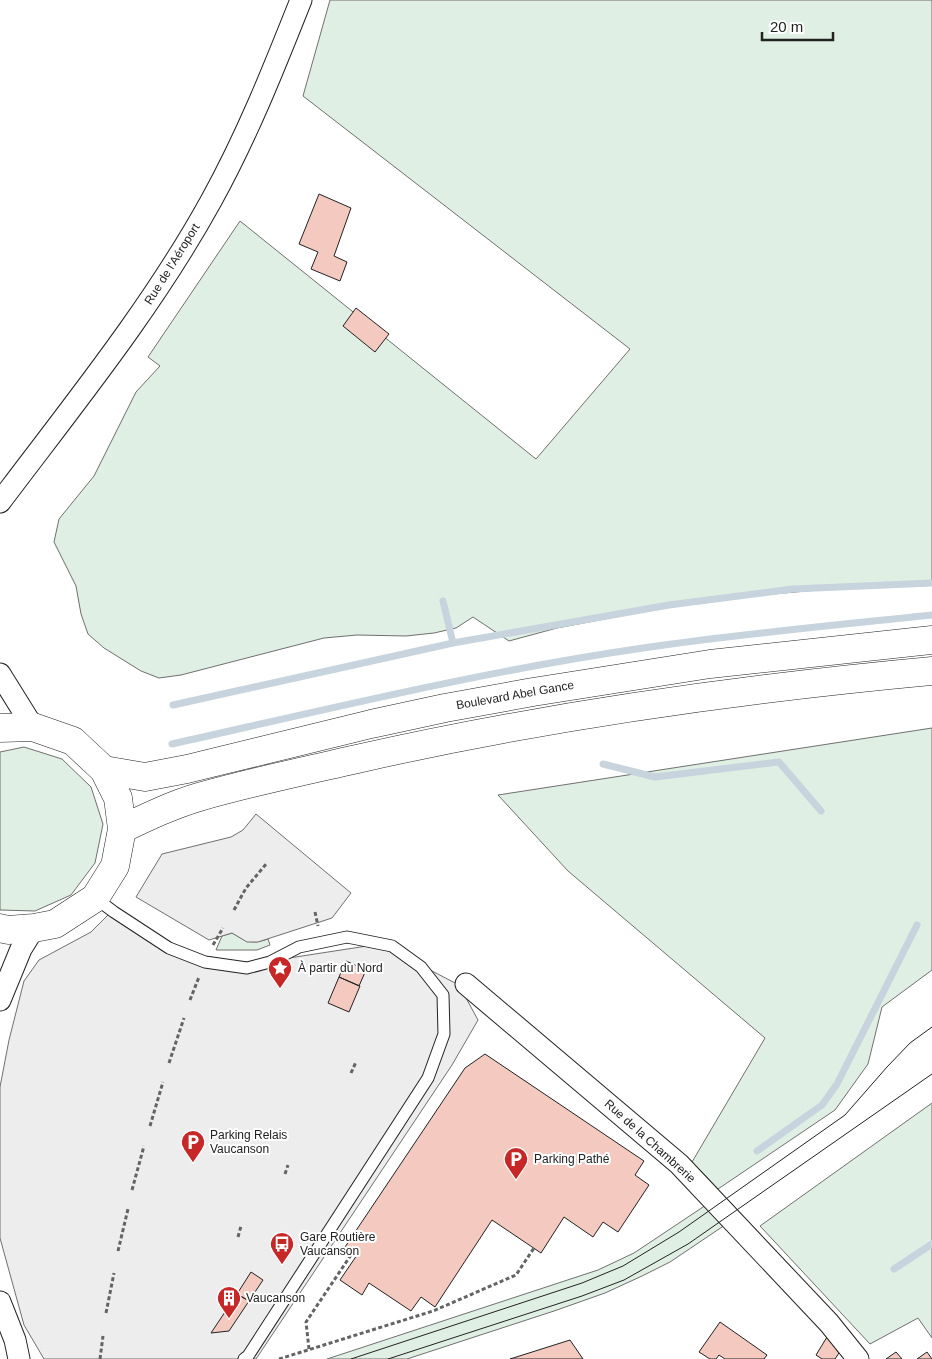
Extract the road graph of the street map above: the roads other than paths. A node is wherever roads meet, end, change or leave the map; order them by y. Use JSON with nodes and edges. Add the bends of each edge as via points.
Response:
{"nodes":[{"id":1,"x":301,"y":0,"type":"edge"},
{"id":2,"x":0,"y":502,"type":"edge"},
{"id":3,"x":932,"y":640,"type":"edge"},
{"id":4,"x":932,"y":671,"type":"edge"},
{"id":5,"x":0,"y":674,"type":"edge"},
{"id":6,"x":33,"y":727,"type":"junction"},
{"id":7,"x":0,"y":728,"type":"edge"},
{"id":8,"x":104,"y":770,"type":"junction"},
{"id":9,"x":122,"y":829,"type":"junction"},
{"id":10,"x":95,"y":898,"type":"junction"},
{"id":11,"x":0,"y":928,"type":"edge"},
{"id":12,"x":34,"y":928,"type":"junction"},
{"id":13,"x":466,"y":984,"type":"dead end"},
{"id":14,"x":0,"y":1000,"type":"edge"},
{"id":15,"x":0,"y":1302,"type":"edge"},
{"id":16,"x":19,"y":1359,"type":"edge"},
{"id":17,"x":244,"y":1359,"type":"edge"},
{"id":18,"x":858,"y":1359,"type":"edge"}],
"edges":[{"from":1,"to":2,"type":"street","name":"Rue de l'Aéroport","via":[[261,101],[211,201],[119,344]]},
{"from":3,"to":8,"type":"main road","name":"Boulevard Abel Gance","via":[[710,664],[533,692],[444,708],[145,776]]},
{"from":4,"to":9,"type":"main road","via":[[714,695],[538,722],[376,755],[198,797]]},
{"from":5,"to":6,"type":"street"},
{"from":6,"to":7,"type":"main road"},
{"from":6,"to":8,"type":"main road","via":[[73,741]]},
{"from":8,"to":9,"type":"main road","via":[[118,798]]},
{"from":9,"to":10,"type":"main road","via":[[115,866]]},
{"from":10,"to":12,"type":"main road","via":[[55,924]]},
{"from":10,"to":17,"type":"lane","via":[[169,948],[205,962],[247,968],[270,962],[299,947],[347,937],[392,946],[421,967],[443,995],[444,1034],[428,1078]]},
{"from":11,"to":12,"type":"main road"},
{"from":12,"to":14,"type":"street","via":[[21,949]]},
{"from":13,"to":18,"type":"street","name":"Rue de la Chambrerie","via":[[679,1164],[829,1323]]},
{"from":15,"to":16,"type":"street"}]}
